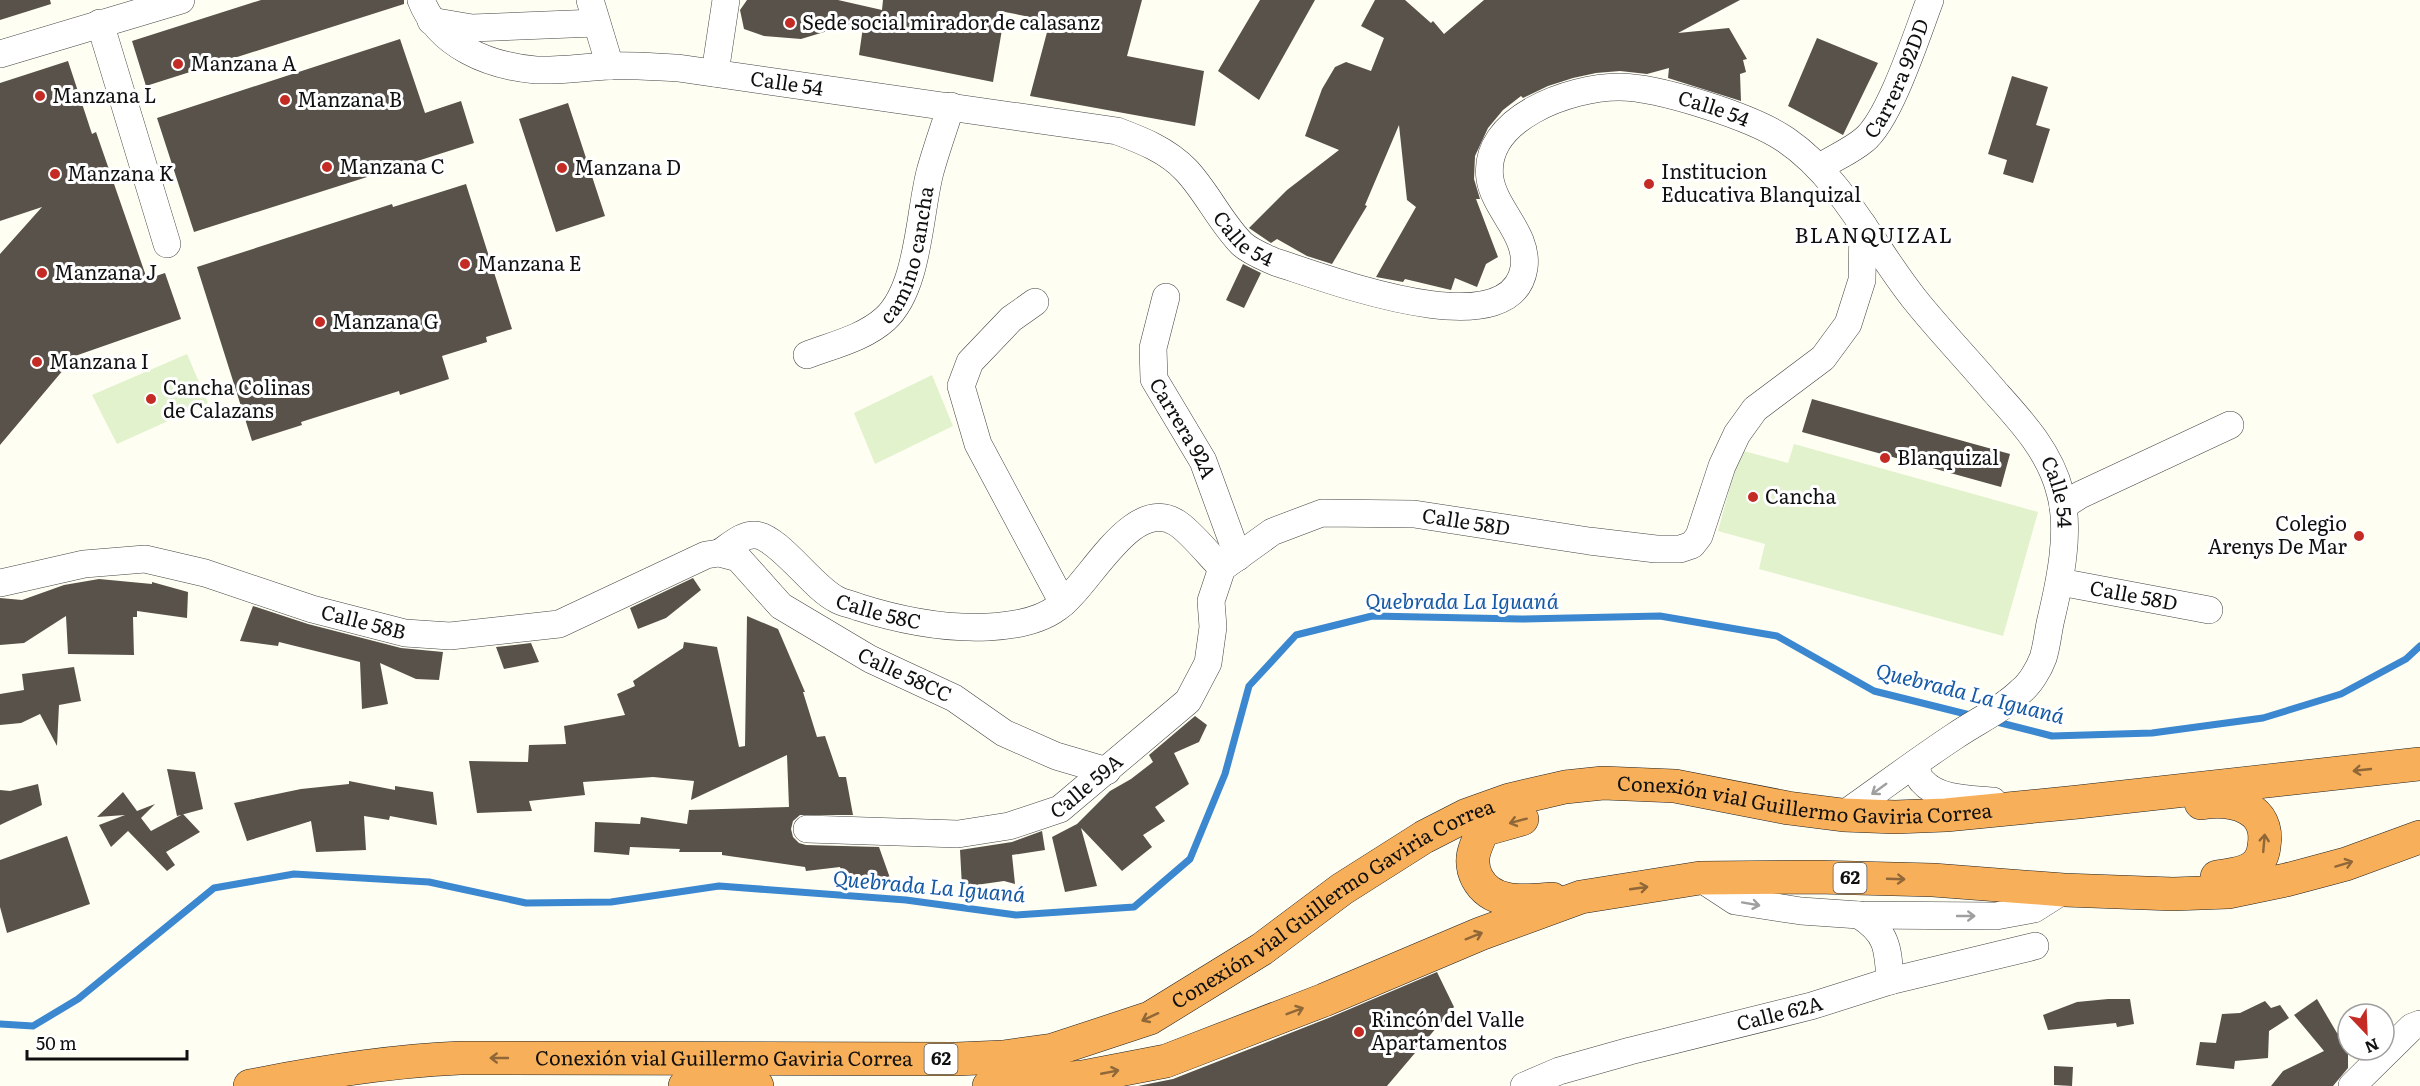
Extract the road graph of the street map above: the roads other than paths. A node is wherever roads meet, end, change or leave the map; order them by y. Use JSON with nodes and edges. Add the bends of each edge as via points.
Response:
{"nodes":[{"id":1,"x":181,"y":0,"type":"edge"},
{"id":2,"x":726,"y":0,"type":"edge"},
{"id":3,"x":1930,"y":0,"type":"edge"},
{"id":4,"x":426,"y":10,"type":"edge"},
{"id":5,"x":593,"y":11,"type":"edge"},
{"id":6,"x":100,"y":23,"type":"junction"},
{"id":7,"x":0,"y":54,"type":"edge"},
{"id":8,"x":610,"y":66,"type":"junction"},
{"id":9,"x":715,"y":72,"type":"junction"},
{"id":10,"x":951,"y":106,"type":"junction"},
{"id":11,"x":1820,"y":167,"type":"junction"},
{"id":12,"x":1863,"y":224,"type":"junction"},
{"id":13,"x":167,"y":244,"type":"dead end"},
{"id":14,"x":1166,"y":297,"type":"dead end"},
{"id":15,"x":1035,"y":302,"type":"dead end"},
{"id":16,"x":807,"y":355,"type":"dead end"},
{"id":17,"x":2230,"y":425,"type":"dead end"},
{"id":18,"x":2063,"y":506,"type":"junction"},
{"id":19,"x":719,"y":553,"type":"junction"},
{"id":20,"x":1230,"y":562,"type":"junction"},
{"id":21,"x":0,"y":582,"type":"edge"},
{"id":22,"x":2060,"y":582,"type":"junction"},
{"id":23,"x":1064,"y":603,"type":"junction"},
{"id":24,"x":2209,"y":610,"type":"dead end"},
{"id":25,"x":1915,"y":764,"type":"junction"},
{"id":26,"x":2420,"y":764,"type":"edge"},
{"id":27,"x":1107,"y":771,"type":"junction"},
{"id":28,"x":1564,"y":788,"type":"junction"},
{"id":29,"x":2107,"y":798,"type":"junction"},
{"id":30,"x":2047,"y":805,"type":"junction"},
{"id":31,"x":1844,"y":815,"type":"junction"},
{"id":32,"x":807,"y":829,"type":"dead end"},
{"id":33,"x":2420,"y":837,"type":"edge"},
{"id":34,"x":1700,"y":878,"type":"junction"},
{"id":35,"x":2064,"y":890,"type":"junction"},
{"id":36,"x":2121,"y":890,"type":"junction"},
{"id":37,"x":1581,"y":897,"type":"junction"},
{"id":38,"x":1859,"y":915,"type":"junction"},
{"id":39,"x":1924,"y":916,"type":"junction"},
{"id":40,"x":2035,"y":946,"type":"dead end"},
{"id":41,"x":1890,"y":981,"type":"junction"},
{"id":42,"x":2420,"y":1024,"type":"edge"},
{"id":43,"x":250,"y":1086,"type":"edge"},
{"id":44,"x":685,"y":1086,"type":"edge"},
{"id":45,"x":710,"y":1086,"type":"edge"},
{"id":46,"x":757,"y":1086,"type":"edge"},
{"id":47,"x":989,"y":1086,"type":"edge"},
{"id":48,"x":1524,"y":1086,"type":"edge"},
{"id":49,"x":2352,"y":1086,"type":"edge"}],
"edges":[{"from":1,"to":6,"type":"street"},
{"from":2,"to":9,"type":"street"},
{"from":3,"to":11,"type":"street","name":"Carrera 92DD","via":[[1880,121],[1865,140]]},
{"from":4,"to":5,"type":"street","name":"Calle 54","via":[[472,28]]},
{"from":4,"to":8,"type":"street","name":"Calle 54","via":[[446,38],[478,57],[537,70]]},
{"from":5,"to":8,"type":"street"},
{"from":6,"to":7,"type":"street"},
{"from":6,"to":13,"type":"street"},
{"from":8,"to":9,"type":"street","name":"Calle 54"},
{"from":9,"to":10,"type":"street","name":"Calle 54"},
{"from":10,"to":11,"type":"street","name":"Calle 54","via":[[1117,131],[1136,138],[1184,168],[1243,245],[1258,254],[1403,301],[1442,306],[1493,302],[1514,289],[1521,278],[1524,253],[1496,196],[1490,164],[1504,131],[1559,99],[1609,87],[1657,92],[1759,125],[1782,136]]},
{"from":10,"to":16,"type":"street","name":"camino cancha","via":[[930,173],[909,277],[895,308],[867,333]]},
{"from":11,"to":12,"type":"street","name":"Calle 54"},
{"from":12,"to":18,"type":"street","name":"Calle 54","via":[[1916,301],[2030,431],[2056,477]]},
{"from":12,"to":20,"type":"street","name":"Calle 58D","via":[[1862,279],[1848,324],[1823,358],[1755,409],[1737,434],[1699,536],[1692,545],[1656,549],[1414,514],[1322,513],[1272,532]]},
{"from":14,"to":20,"type":"street","name":"Carrera 92A","via":[[1153,348],[1154,378],[1203,461]]},
{"from":15,"to":23,"type":"street","via":[[1011,318],[970,362],[961,386],[978,444]]},
{"from":17,"to":18,"type":"street"},
{"from":18,"to":22,"type":"street","name":"Calle 54"},
{"from":19,"to":21,"type":"street","name":"Calle 58B","via":[[706,555],[559,624],[450,636],[405,633],[145,559],[84,564]]},
{"from":19,"to":23,"type":"street","name":"Calle 58C","via":[[745,537],[756,535],[770,540],[836,600],[921,622],[986,627],[1019,624]]},
{"from":19,"to":27,"type":"street","name":"Calle 58CC","via":[[738,558],[781,606],[870,659],[954,698],[1004,733],[1056,756]]},
{"from":20,"to":23,"type":"street","name":"Calle 58C","via":[[1177,523],[1150,518],[1130,528]]},
{"from":20,"to":27,"type":"street","name":"Calle 59A","via":[[1211,601],[1213,627],[1208,663],[1188,701]]},
{"from":22,"to":24,"type":"street","name":"Calle 58D"},
{"from":22,"to":25,"type":"street","name":"Calle 54","via":[[2042,660],[2025,688]]},
{"from":25,"to":30,"type":"street","via":[[1920,780],[1958,798]]},
{"from":25,"to":31,"type":"street","name":"Calle 54","one_way":true},
{"from":26,"to":29,"type":"highway","name":"Conexión vial Guillermo Gaviria Correa","number":"62","one_way":true},
{"from":27,"to":32,"type":"street","name":"Calle 59A","via":[[1060,809],[1008,826],[958,834]]},
{"from":28,"to":31,"type":"highway","name":"Conexión vial Guillermo Gaviria Correa","number":"62","via":[[1603,783],[1675,786]]},
{"from":28,"to":37,"type":"highway","one_way":true,"via":[[1532,817],[1483,830],[1473,850],[1472,869],[1482,887],[1496,897],[1526,901]]},
{"from":28,"to":43,"type":"highway","name":"Conexión vial Guillermo Gaviria Correa","number":"62","one_way":true,"via":[[1509,800],[1467,815],[1424,837],[1342,889],[1262,949],[1150,1018],[1053,1050],[956,1059],[414,1060]]},
{"from":29,"to":30,"type":"highway","name":"Conexión vial Guillermo Gaviria Correa","number":"62"},
{"from":36,"to":29,"type":"highway","one_way":true,"via":[[2156,882],[2225,876],[2252,868],[2262,856],[2266,836],[2258,815],[2242,805],[2218,800],[2180,807]]},
{"from":30,"to":31,"type":"highway","name":"Conexión vial Guillermo Gaviria Correa","number":"62","via":[[1946,815]]},
{"from":36,"to":33,"type":"highway","number":"62","one_way":true,"via":[[2173,894],[2228,892],[2346,864]]},
{"from":34,"to":35,"type":"highway","number":"62","one_way":true,"via":[[1933,880]]},
{"from":37,"to":34,"type":"highway","number":"62","one_way":true},
{"from":34,"to":38,"type":"street","one_way":true,"via":[[1735,901]]},
{"from":35,"to":36,"type":"highway","number":"62"},
{"from":39,"to":35,"type":"street","one_way":true,"via":[[1995,916],[2034,909]]},
{"from":47,"to":37,"type":"highway","number":"62","one_way":true,"via":[[1083,1077],[1166,1061]]},
{"from":38,"to":39,"type":"street"},
{"from":38,"to":41,"type":"street","via":[[1874,924],[1884,938]]},
{"from":39,"to":41,"type":"street","via":[[1905,930]]},
{"from":40,"to":41,"type":"street","name":"Calle 62A"},
{"from":41,"to":48,"type":"street","name":"Calle 62A","via":[[1811,1006],[1559,1071]]},
{"from":42,"to":49,"type":"street","via":[[2412,1027]]},
{"from":44,"to":45,"type":"highway","name":"Conexión vial Guillermo Gaviria Correa"},
{"from":45,"to":46,"type":"highway","name":"Conexión vial Guillermo Gaviria Correa"}]}
